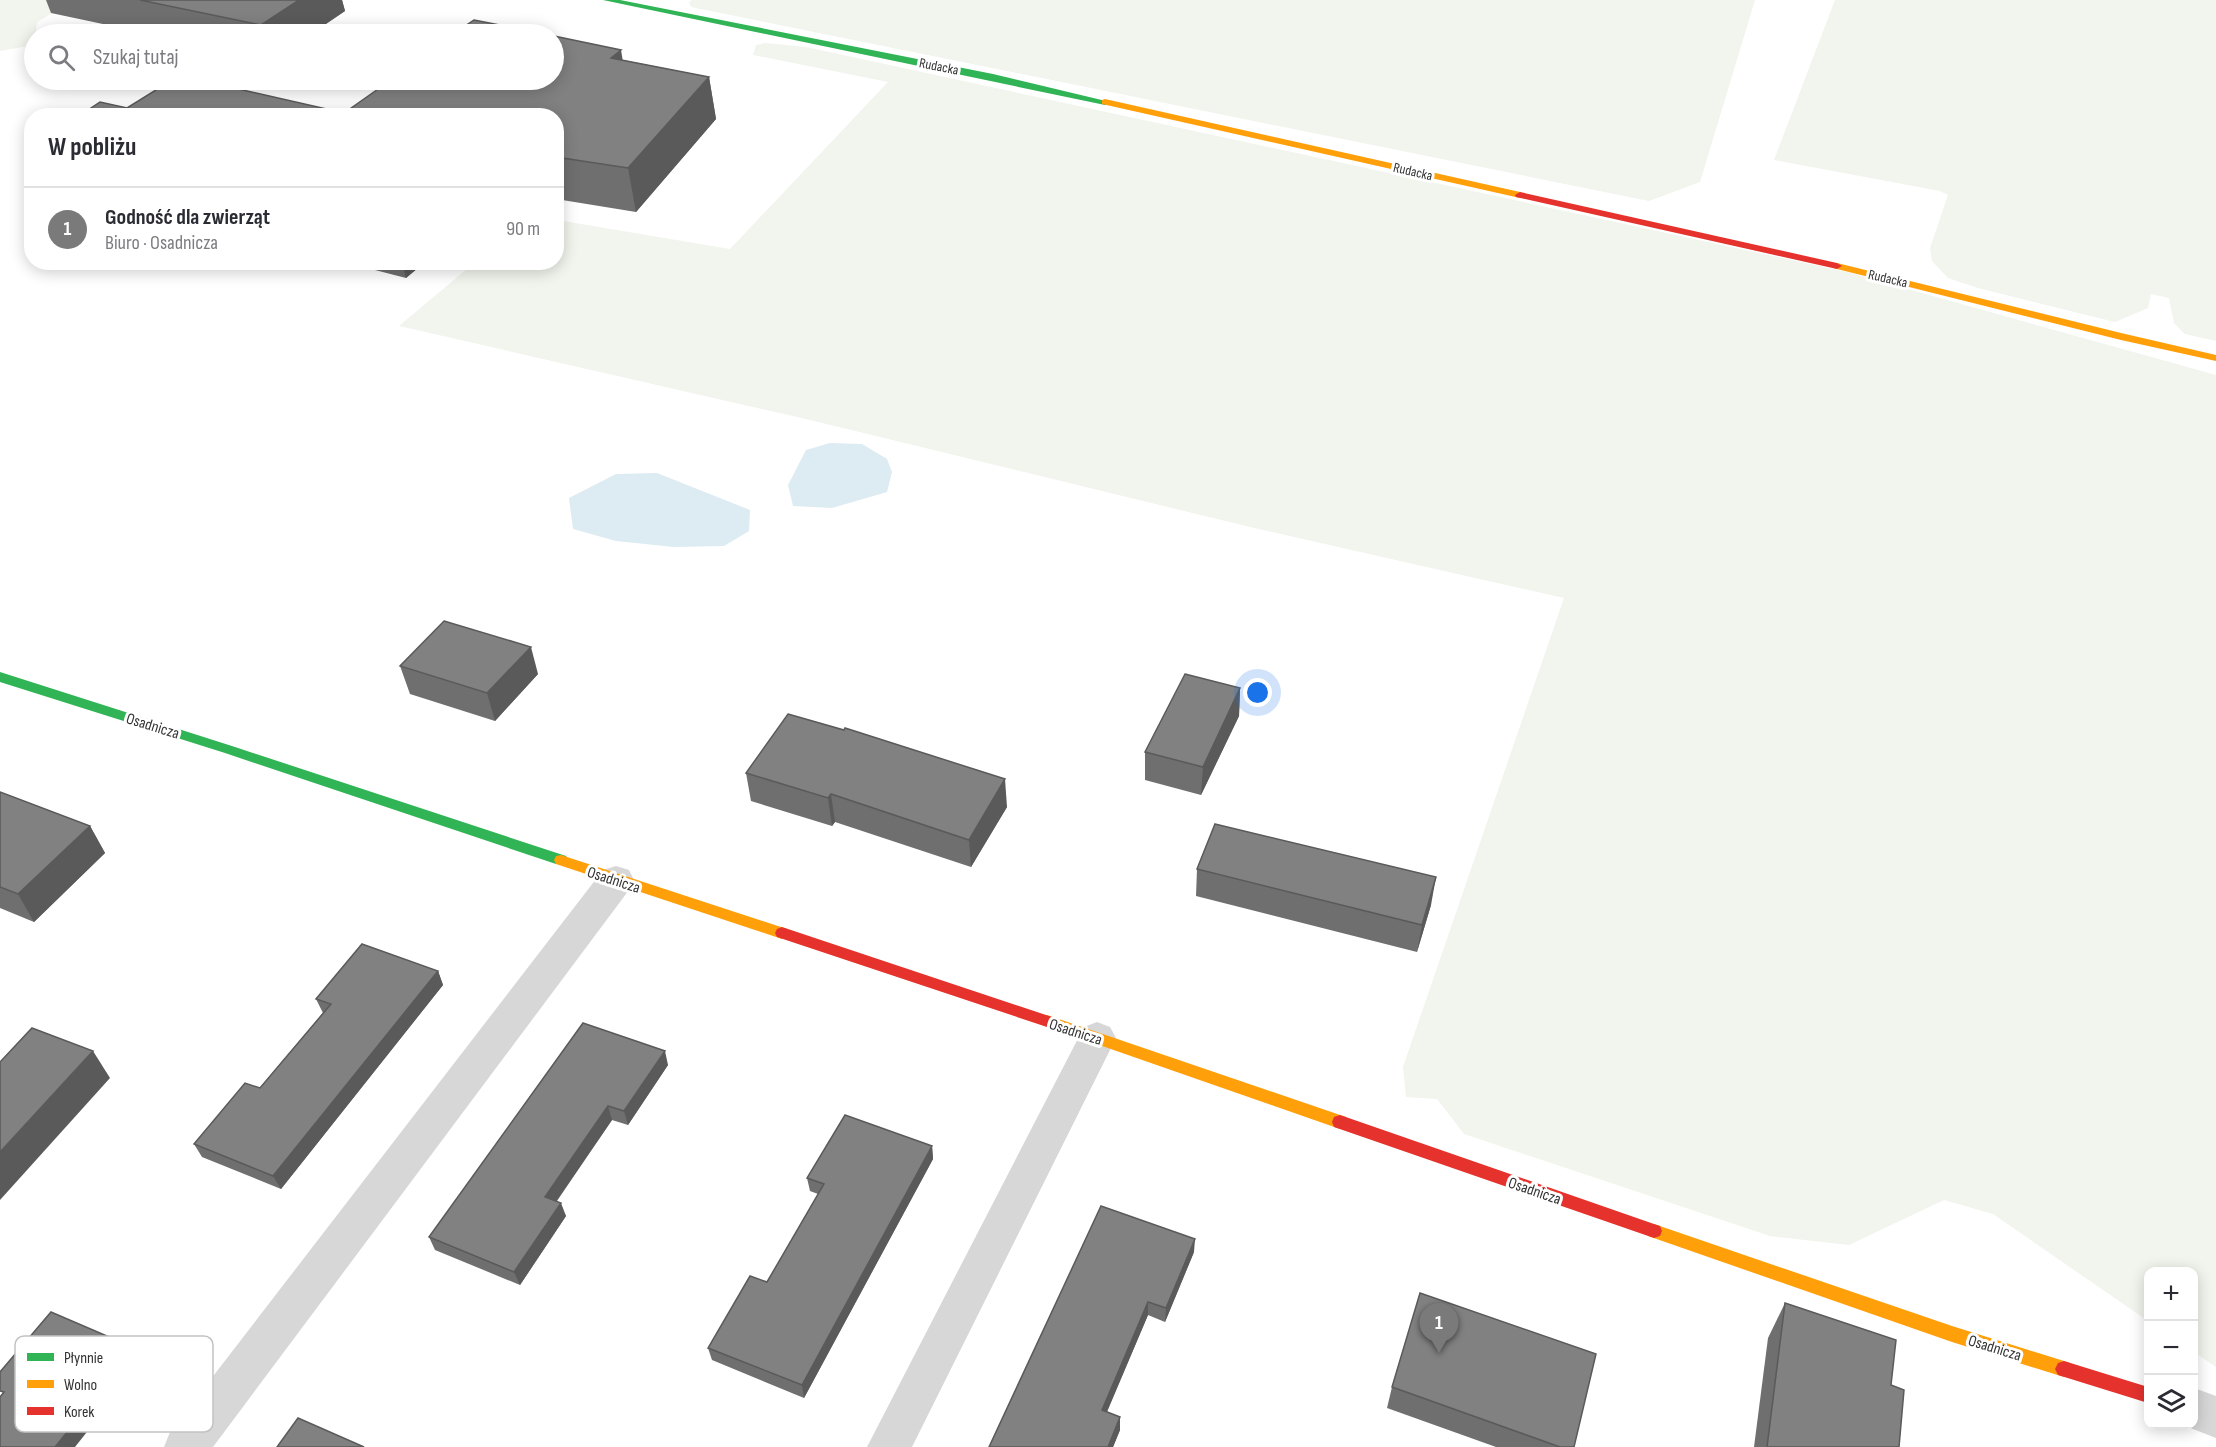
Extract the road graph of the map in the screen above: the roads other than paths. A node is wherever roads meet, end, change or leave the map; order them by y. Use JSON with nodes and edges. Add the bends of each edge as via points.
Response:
{"nodes":[{"id":1,"x":607,"y":0,"type":"edge"},
{"id":2,"x":2216,"y":358,"type":"edge"},
{"id":3,"x":0,"y":677,"type":"edge"},
{"id":4,"x":616,"y":880,"type":"junction"},
{"id":5,"x":1097,"y":1038,"type":"junction"},
{"id":6,"x":2144,"y":1394,"type":"edge"},
{"id":7,"x":213,"y":1411,"type":"edge"},
{"id":8,"x":2198,"y":1411,"type":"edge"},
{"id":9,"x":2216,"y":1417,"type":"edge"},
{"id":10,"x":197,"y":1432,"type":"edge"},
{"id":11,"x":186,"y":1447,"type":"edge"},
{"id":12,"x":889,"y":1447,"type":"edge"}],
"edges":[{"from":1,"to":2,"type":"street","name":"Rudacka","via":[[993,77],[1901,281]]},
{"from":3,"to":4,"type":"street","name":"Osadnicza","via":[[242,753]]},
{"from":4,"to":5,"type":"street","name":"Osadnicza"},
{"from":4,"to":7,"type":"street"},
{"from":5,"to":6,"type":"street","name":"Osadnicza","via":[[1952,1334]]},
{"from":5,"to":12,"type":"street"},
{"from":8,"to":9,"type":"street"},
{"from":10,"to":11,"type":"street"}]}
